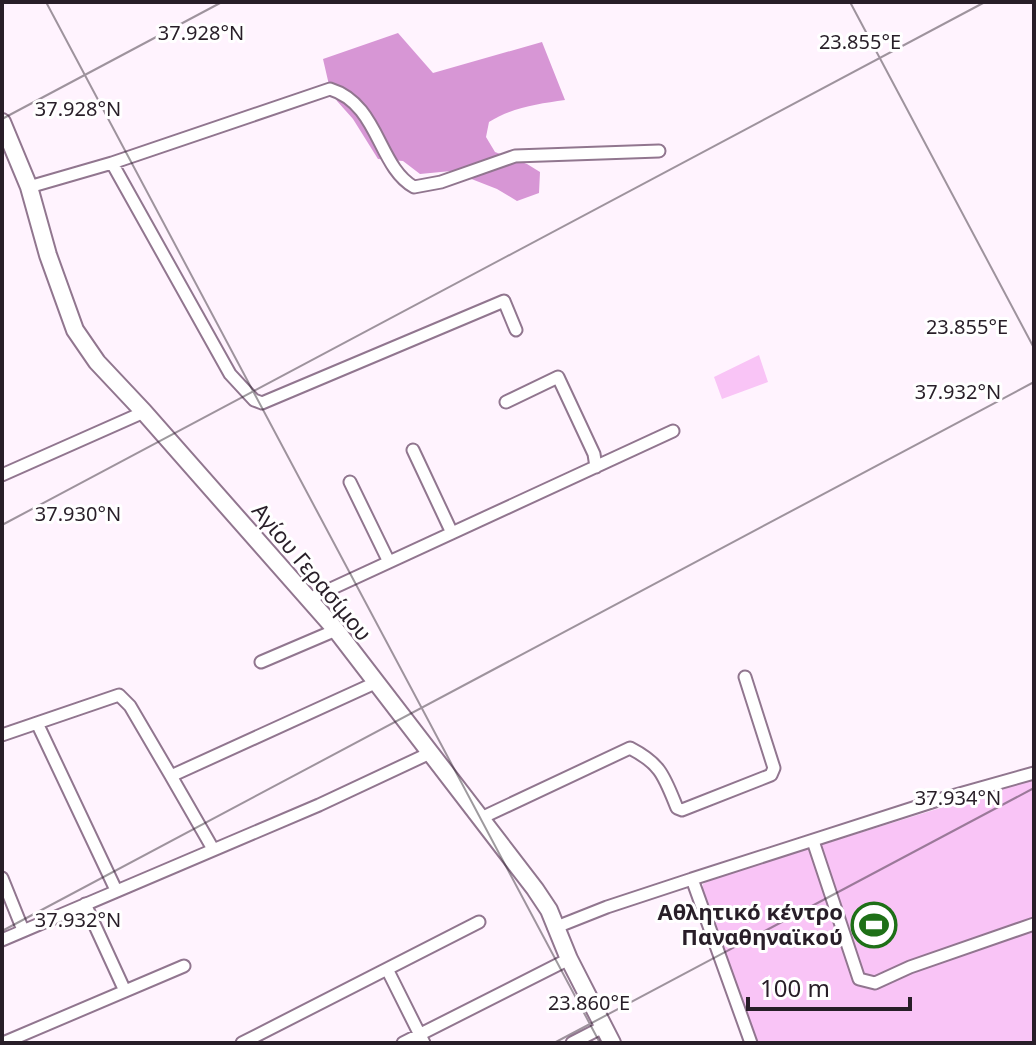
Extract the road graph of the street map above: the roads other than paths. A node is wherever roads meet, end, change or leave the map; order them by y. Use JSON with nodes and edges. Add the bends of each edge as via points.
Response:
{"nodes":[{"id":1,"x":2,"y":122,"type":"edge"},
{"id":2,"x":659,"y":151,"type":"dead end"},
{"id":3,"x":112,"y":163,"type":"junction"},
{"id":4,"x":29,"y":187,"type":"junction"},
{"id":5,"x":516,"y":330,"type":"dead end"},
{"id":6,"x":506,"y":402,"type":"dead end"},
{"id":7,"x":144,"y":412,"type":"junction"},
{"id":8,"x":673,"y":431,"type":"dead end"},
{"id":9,"x":413,"y":450,"type":"dead end"},
{"id":10,"x":596,"y":467,"type":"junction"},
{"id":11,"x":2,"y":475,"type":"edge"},
{"id":12,"x":350,"y":482,"type":"dead end"},
{"id":13,"x":452,"y":533,"type":"junction"},
{"id":14,"x":389,"y":562,"type":"junction"},
{"id":15,"x":309,"y":599,"type":"junction"},
{"id":16,"x":336,"y":630,"type":"junction"},
{"id":17,"x":261,"y":662,"type":"dead end"},
{"id":18,"x":745,"y":677,"type":"dead end"},
{"id":19,"x":375,"y":683,"type":"junction"},
{"id":20,"x":37,"y":723,"type":"junction"},
{"id":21,"x":2,"y":735,"type":"edge"},
{"id":22,"x":430,"y":753,"type":"junction"},
{"id":23,"x":1034,"y":773,"type":"edge"},
{"id":24,"x":171,"y":776,"type":"junction"},
{"id":25,"x":479,"y":819,"type":"junction"},
{"id":26,"x":813,"y":841,"type":"junction"},
{"id":27,"x":213,"y":849,"type":"junction"},
{"id":28,"x":2,"y":878,"type":"edge"},
{"id":29,"x":692,"y":879,"type":"junction"},
{"id":30,"x":116,"y":890,"type":"junction"},
{"id":31,"x":85,"y":904,"type":"junction"},
{"id":32,"x":479,"y":922,"type":"dead end"},
{"id":33,"x":1034,"y":924,"type":"edge"},
{"id":34,"x":554,"y":928,"type":"junction"},
{"id":35,"x":23,"y":930,"type":"junction"},
{"id":36,"x":2,"y":940,"type":"edge"},
{"id":37,"x":569,"y":959,"type":"junction"},
{"id":38,"x":184,"y":966,"type":"dead end"},
{"id":39,"x":387,"y":969,"type":"junction"},
{"id":40,"x":125,"y":991,"type":"junction"},
{"id":41,"x":603,"y":1027,"type":"junction"},
{"id":42,"x":422,"y":1039,"type":"edge"},
{"id":43,"x":246,"y":1042,"type":"edge"},
{"id":44,"x":3,"y":1043,"type":"edge"},
{"id":45,"x":403,"y":1043,"type":"edge"},
{"id":46,"x":572,"y":1043,"type":"edge"},
{"id":47,"x":612,"y":1043,"type":"edge"},
{"id":48,"x":751,"y":1043,"type":"edge"}],
"edges":[{"from":1,"to":4,"type":"street","name":"Αγίου Γερασίμου"},
{"from":2,"to":3,"type":"street","via":[[515,156],[414,187],[402,180],[374,128],[345,94],[330,89]]},
{"from":3,"to":4,"type":"street"},
{"from":3,"to":5,"type":"street","via":[[230,374],[254,400],[271,401],[504,301]]},
{"from":4,"to":7,"type":"street","name":"Αγίου Γερασίμου","via":[[75,330]]},
{"from":6,"to":10,"type":"street","via":[[558,377]]},
{"from":7,"to":11,"type":"street"},
{"from":7,"to":15,"type":"street","name":"Αγίου Γερασίμου"},
{"from":8,"to":10,"type":"street"},
{"from":9,"to":13,"type":"street"},
{"from":10,"to":13,"type":"street"},
{"from":12,"to":14,"type":"street"},
{"from":13,"to":14,"type":"street"},
{"from":14,"to":15,"type":"street"},
{"from":15,"to":16,"type":"street","name":"Αγίου Γερασίμου"},
{"from":16,"to":17,"type":"street"},
{"from":16,"to":19,"type":"street","name":"Αγίου Γερασίμου"},
{"from":18,"to":25,"type":"street","via":[[774,768],[771,775],[682,810],[651,759],[630,748]]},
{"from":19,"to":22,"type":"street","name":"Αγίου Γερασίμου"},
{"from":19,"to":24,"type":"street"},
{"from":20,"to":21,"type":"street"},
{"from":20,"to":24,"type":"street","via":[[119,695]]},
{"from":20,"to":30,"type":"street"},
{"from":22,"to":25,"type":"street","name":"Αγίου Γερασίμου"},
{"from":22,"to":27,"type":"street"},
{"from":23,"to":26,"type":"street"},
{"from":24,"to":27,"type":"street"},
{"from":25,"to":34,"type":"street","name":"Αγίου Γερασίμου","via":[[535,889]]},
{"from":26,"to":29,"type":"street"},
{"from":26,"to":33,"type":"street","via":[[859,979],[875,983]]},
{"from":27,"to":30,"type":"street"},
{"from":28,"to":35,"type":"street"},
{"from":29,"to":34,"type":"street"},
{"from":29,"to":48,"type":"street"},
{"from":30,"to":31,"type":"street"},
{"from":31,"to":35,"type":"street"},
{"from":31,"to":40,"type":"street"},
{"from":32,"to":39,"type":"street"},
{"from":34,"to":37,"type":"street","name":"Αγίου Γερασίμου"},
{"from":35,"to":36,"type":"street"},
{"from":37,"to":41,"type":"street","name":"Αγίου Γερασίμου"},
{"from":37,"to":42,"type":"street"},
{"from":38,"to":40,"type":"street"},
{"from":39,"to":42,"type":"street"},
{"from":39,"to":43,"type":"street"},
{"from":40,"to":44,"type":"street"},
{"from":41,"to":46,"type":"street"},
{"from":41,"to":47,"type":"street","name":"Αγίου Γερασίμου"},
{"from":42,"to":45,"type":"street"}]}
